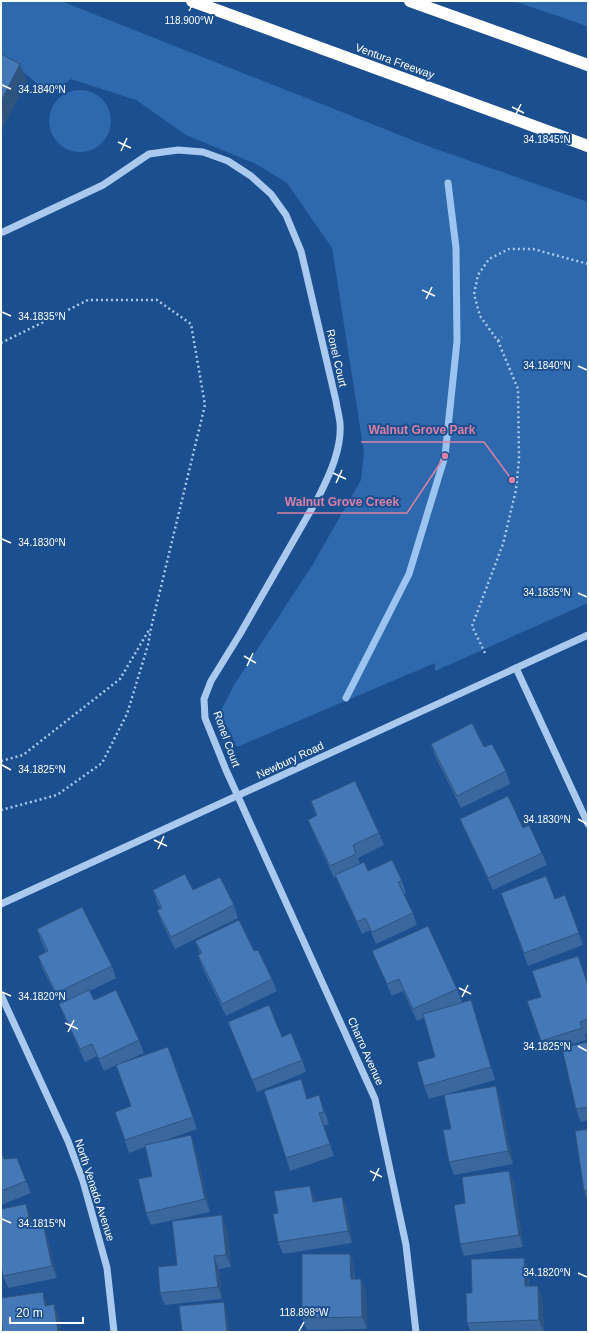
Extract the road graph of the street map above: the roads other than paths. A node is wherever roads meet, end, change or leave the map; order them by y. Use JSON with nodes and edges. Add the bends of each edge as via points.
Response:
{"nodes":[{"id":1,"x":192,"y":1,"type":"edge"},
{"id":2,"x":410,"y":1,"type":"edge"},
{"id":3,"x":588,"y":65,"type":"edge"},
{"id":4,"x":588,"y":146,"type":"edge"},
{"id":5,"x":3,"y":232,"type":"dead end"},
{"id":6,"x":588,"y":635,"type":"edge"},
{"id":7,"x":516,"y":668,"type":"junction"},
{"id":8,"x":238,"y":796,"type":"junction"},
{"id":9,"x":588,"y":824,"type":"edge"},
{"id":10,"x":1,"y":904,"type":"edge"},
{"id":11,"x":1,"y":995,"type":"edge"},
{"id":12,"x":114,"y":1332,"type":"edge"},
{"id":13,"x":416,"y":1332,"type":"edge"}],
"edges":[{"from":1,"to":4,"type":"highway","name":"Ventura Freeway"},
{"from":2,"to":3,"type":"highway"},
{"from":5,"to":8,"type":"street","name":"Ronel Court","via":[[103,185],[149,154],[178,150],[203,152],[228,161],[251,176],[271,194],[286,215],[303,259],[340,424],[337,451],[330,474],[211,681],[204,699],[205,718]]},
{"from":6,"to":7,"type":"street","name":"Newbury Road"},
{"from":7,"to":8,"type":"street","name":"Newbury Road"},
{"from":7,"to":9,"type":"street"},
{"from":8,"to":10,"type":"street","name":"Newbury Road"},
{"from":8,"to":13,"type":"street","name":"Charro Avenue","via":[[375,1099],[406,1245]]},
{"from":11,"to":12,"type":"street","name":"North Venado Avenue","via":[[68,1141],[83,1181],[107,1268]]}]}
